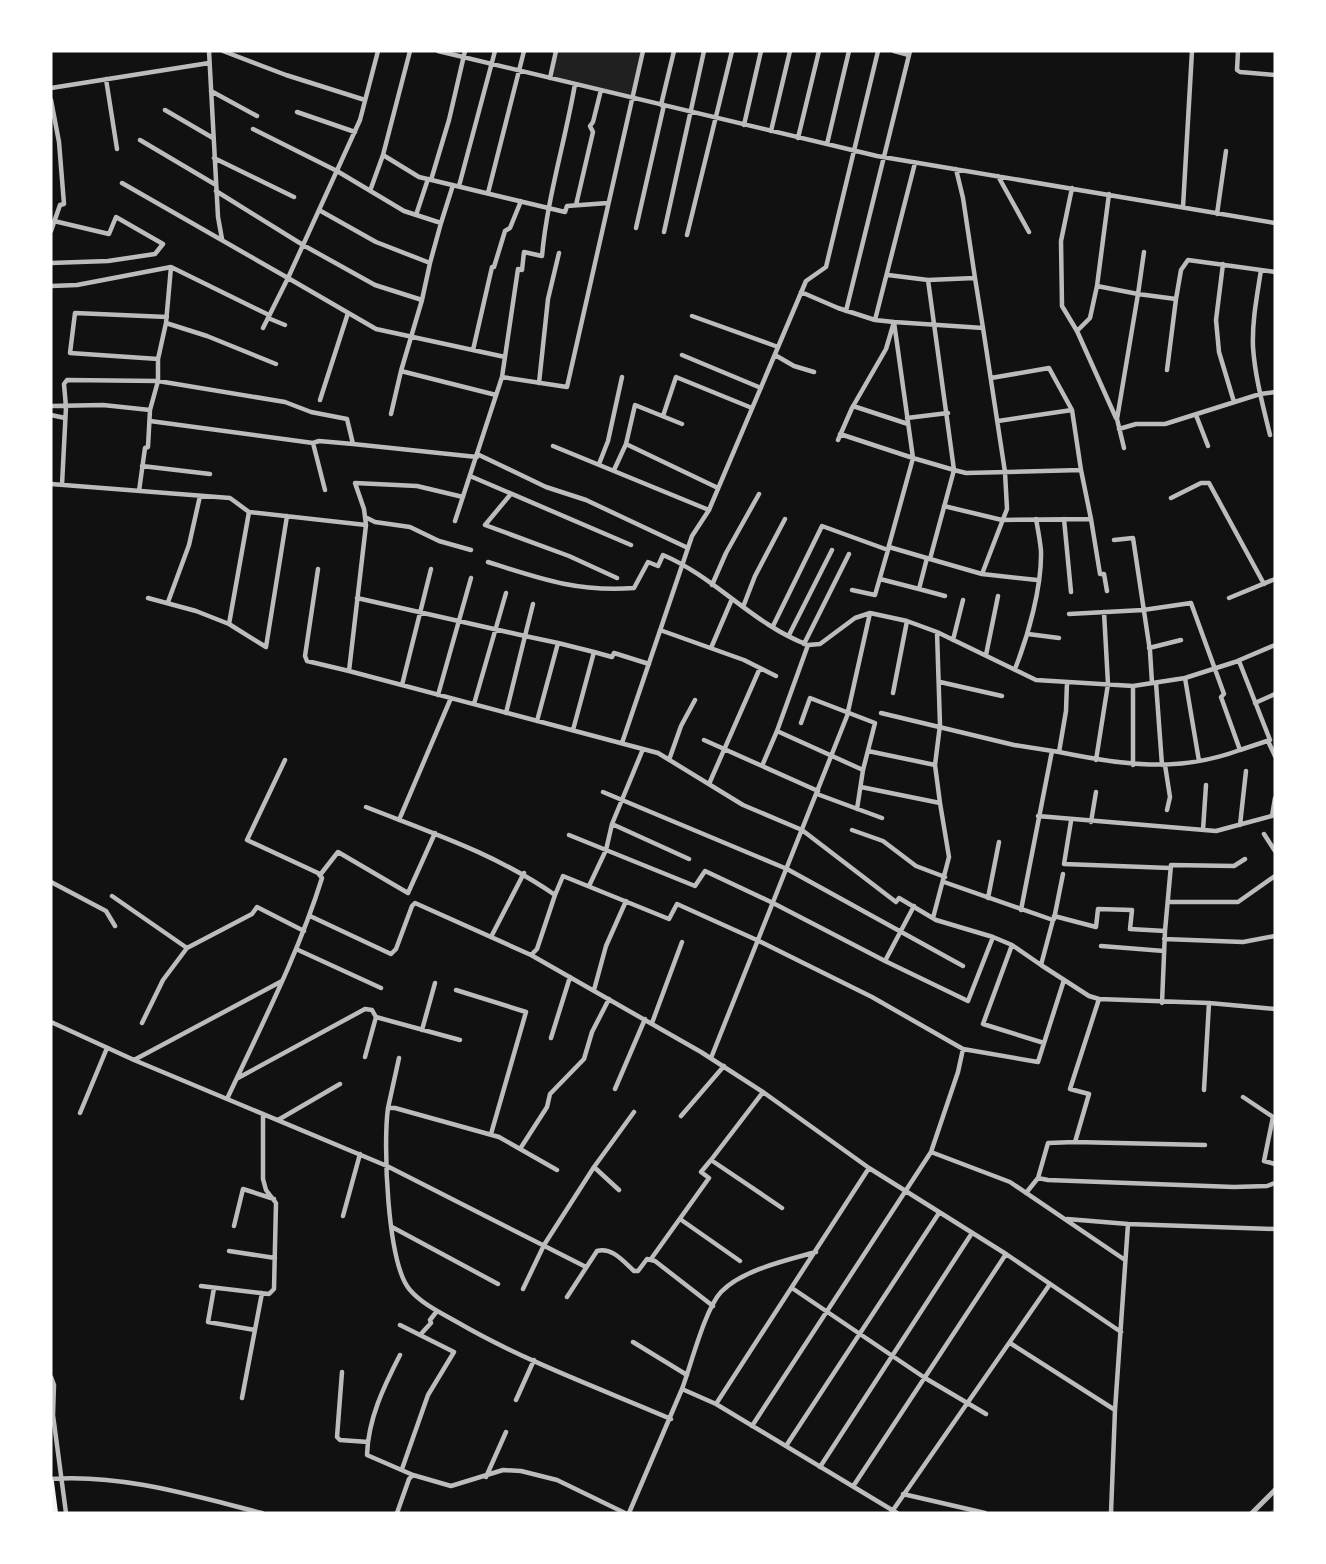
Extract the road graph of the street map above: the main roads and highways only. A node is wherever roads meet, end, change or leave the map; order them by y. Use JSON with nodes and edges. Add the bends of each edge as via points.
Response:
{"nodes":[{"id":1,"x":51,"y":1482,"type":"edge"},
{"id":2,"x":55,"y":1513,"type":"edge"}],
"edges":[{"from":1,"to":2,"type":"main road"}]}
